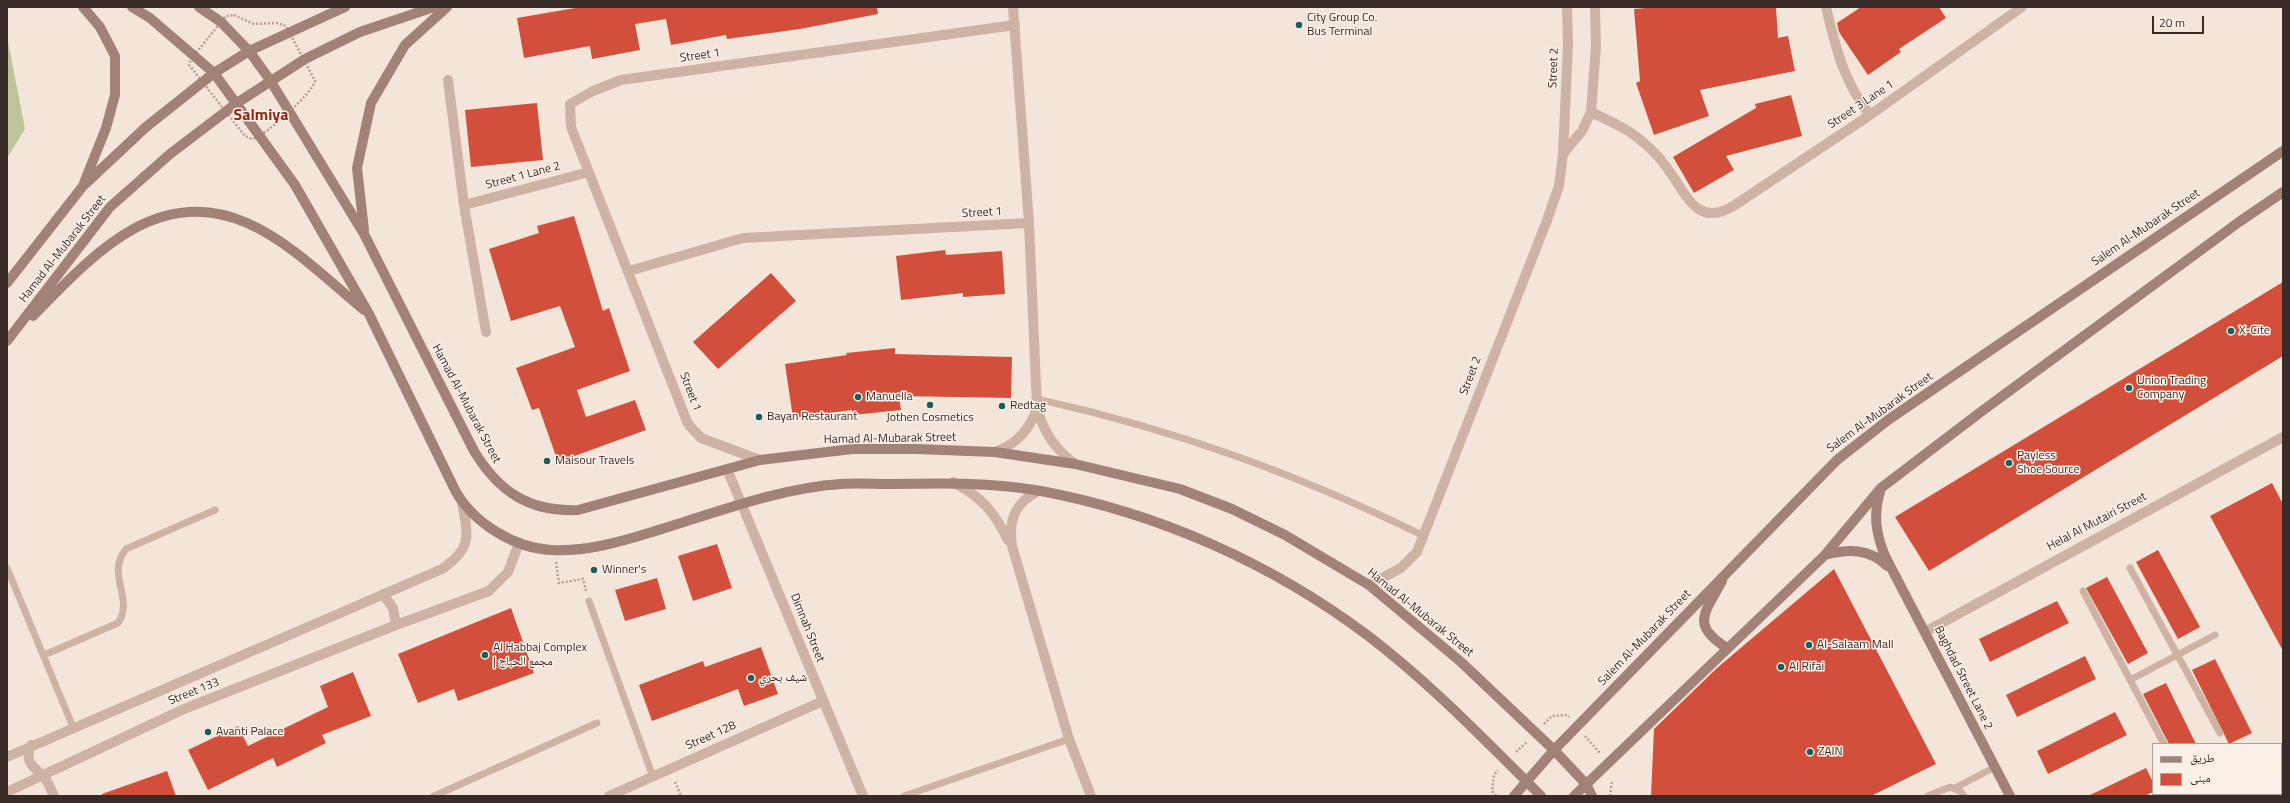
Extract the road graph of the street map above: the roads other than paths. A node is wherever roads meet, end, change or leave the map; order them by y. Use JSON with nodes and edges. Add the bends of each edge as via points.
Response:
{"nodes":[{"id":1,"x":83,"y":7,"type":"edge"},
{"id":2,"x":132,"y":7,"type":"edge"},
{"id":3,"x":199,"y":7,"type":"edge"},
{"id":4,"x":345,"y":7,"type":"edge"},
{"id":5,"x":434,"y":7,"type":"edge"},
{"id":6,"x":447,"y":7,"type":"edge"},
{"id":7,"x":1013,"y":7,"type":"edge"},
{"id":8,"x":1567,"y":7,"type":"edge"},
{"id":9,"x":1595,"y":7,"type":"edge"},
{"id":10,"x":1826,"y":7,"type":"edge"},
{"id":11,"x":2022,"y":7,"type":"edge"},
{"id":12,"x":1015,"y":25,"type":"junction"},
{"id":13,"x":250,"y":51,"type":"junction"},
{"id":14,"x":214,"y":73,"type":"junction"},
{"id":15,"x":270,"y":80,"type":"junction"},
{"id":16,"x":448,"y":80,"type":"dead end"},
{"id":17,"x":237,"y":103,"type":"junction"},
{"id":18,"x":1591,"y":112,"type":"junction"},
{"id":19,"x":1870,"y":115,"type":"junction"},
{"id":20,"x":2283,"y":151,"type":"edge"},
{"id":21,"x":1563,"y":154,"type":"junction"},
{"id":22,"x":589,"y":172,"type":"junction"},
{"id":23,"x":83,"y":186,"type":"junction"},
{"id":24,"x":2283,"y":192,"type":"edge"},
{"id":25,"x":464,"y":205,"type":"junction"},
{"id":26,"x":1029,"y":223,"type":"junction"},
{"id":27,"x":364,"y":234,"type":"junction"},
{"id":28,"x":629,"y":271,"type":"junction"},
{"id":29,"x":7,"y":283,"type":"edge"},
{"id":30,"x":369,"y":314,"type":"junction"},
{"id":31,"x":486,"y":332,"type":"dead end"},
{"id":32,"x":7,"y":342,"type":"edge"},
{"id":33,"x":1037,"y":404,"type":"junction"},
{"id":34,"x":2283,"y":437,"type":"edge"},
{"id":35,"x":995,"y":452,"type":"junction"},
{"id":36,"x":760,"y":460,"type":"junction"},
{"id":37,"x":1075,"y":464,"type":"junction"},
{"id":38,"x":727,"y":469,"type":"junction"},
{"id":39,"x":953,"y":482,"type":"junction"},
{"id":40,"x":1881,"y":488,"type":"junction"},
{"id":41,"x":1038,"y":491,"type":"junction"},
{"id":42,"x":462,"y":503,"type":"junction"},
{"id":43,"x":742,"y":505,"type":"junction"},
{"id":44,"x":215,"y":510,"type":"dead end"},
{"id":45,"x":1422,"y":535,"type":"junction"},
{"id":46,"x":519,"y":543,"type":"junction"},
{"id":47,"x":1012,"y":546,"type":"junction"},
{"id":48,"x":1824,"y":555,"type":"junction"},
{"id":49,"x":7,"y":568,"type":"edge"},
{"id":50,"x":2130,"y":568,"type":"dead end"},
{"id":51,"x":1728,"y":571,"type":"junction"},
{"id":52,"x":1894,"y":573,"type":"junction"},
{"id":53,"x":1369,"y":585,"type":"junction"},
{"id":54,"x":2083,"y":591,"type":"dead end"},
{"id":55,"x":383,"y":594,"type":"junction"},
{"id":56,"x":589,"y":601,"type":"road end"},
{"id":57,"x":396,"y":625,"type":"junction"},
{"id":58,"x":1925,"y":632,"type":"junction"},
{"id":59,"x":2215,"y":636,"type":"dead end"},
{"id":60,"x":1727,"y":648,"type":"junction"},
{"id":61,"x":44,"y":655,"type":"junction"},
{"id":62,"x":2177,"y":655,"type":"junction"},
{"id":63,"x":2130,"y":680,"type":"junction"},
{"id":64,"x":823,"y":701,"type":"junction"},
{"id":65,"x":597,"y":723,"type":"dead end"},
{"id":66,"x":73,"y":727,"type":"junction"},
{"id":67,"x":2220,"y":733,"type":"dead end"},
{"id":68,"x":1070,"y":739,"type":"junction"},
{"id":69,"x":2163,"y":743,"type":"edge"},
{"id":70,"x":31,"y":745,"type":"junction"},
{"id":71,"x":1554,"y":750,"type":"junction"},
{"id":72,"x":7,"y":757,"type":"edge"},
{"id":73,"x":1995,"y":767,"type":"junction"},
{"id":74,"x":42,"y":774,"type":"junction"},
{"id":75,"x":653,"y":777,"type":"junction"},
{"id":76,"x":1527,"y":782,"type":"junction"},
{"id":77,"x":1586,"y":784,"type":"junction"},
{"id":78,"x":1955,"y":788,"type":"junction"},
{"id":79,"x":7,"y":792,"type":"edge"},
{"id":80,"x":54,"y":796,"type":"edge"},
{"id":81,"x":434,"y":796,"type":"edge"},
{"id":82,"x":609,"y":796,"type":"edge"},
{"id":83,"x":863,"y":796,"type":"edge"},
{"id":84,"x":904,"y":796,"type":"edge"},
{"id":85,"x":1090,"y":796,"type":"edge"},
{"id":86,"x":1514,"y":796,"type":"edge"},
{"id":87,"x":1541,"y":796,"type":"edge"},
{"id":88,"x":1574,"y":796,"type":"edge"},
{"id":89,"x":1592,"y":796,"type":"edge"},
{"id":90,"x":1928,"y":796,"type":"edge"},
{"id":91,"x":1964,"y":796,"type":"edge"},
{"id":92,"x":2010,"y":796,"type":"edge"}],
"edges":[{"from":1,"to":23,"type":"main road","via":[[100,26],[115,56],[115,95],[106,128]]},
{"from":2,"to":14,"type":"main road","via":[[150,18]]},
{"from":3,"to":13,"type":"main road","via":[[221,22]]},
{"from":4,"to":13,"type":"main road","name":"Hamad Al-Mubarak Street"},
{"from":5,"to":15,"type":"main road","via":[[360,32],[305,59]]},
{"from":6,"to":27,"type":"main road","via":[[405,45],[371,103],[357,168]]},
{"from":7,"to":12,"type":"street"},
{"from":8,"to":21,"type":"street","name":"Street 2","via":[[1568,45]]},
{"from":9,"to":18,"type":"street","via":[[1596,47]]},
{"from":10,"to":19,"type":"street","via":[[1844,73]]},
{"from":11,"to":19,"type":"street","name":"Street 3 Lane 1"},
{"from":12,"to":22,"type":"street","name":"Street 1","via":[[621,80],[570,104],[571,127]]},
{"from":12,"to":26,"type":"street"},
{"from":13,"to":14,"type":"main road","name":"Hamad Al-Mubarak Street"},
{"from":13,"to":15,"type":"main road"},
{"from":14,"to":17,"type":"main road"},
{"from":14,"to":23,"type":"main road","name":"Hamad Al-Mubarak Street","via":[[146,127]]},
{"from":15,"to":17,"type":"main road","name":"Hamad Al-Mubarak Street"},
{"from":15,"to":27,"type":"main road","name":"Hamad Al-Mubarak Street"},
{"from":16,"to":25,"type":"street"},
{"from":17,"to":30,"type":"main road","via":[[295,185]]},
{"from":17,"to":32,"type":"main road","name":"Hamad Al-Mubarak Street","via":[[170,154],[110,207]]},
{"from":18,"to":19,"type":"street","name":"Street 3 Lane 1","via":[[1631,132],[1642,141],[1663,162],[1691,204],[1709,213],[1729,209]]},
{"from":18,"to":21,"type":"street","via":[[1582,131]]},
{"from":20,"to":51,"type":"main road","name":"Salem Al-Mubarak Street","via":[[1888,420],[1837,460]]},
{"from":21,"to":45,"type":"street","name":"Street 2","via":[[1559,186],[1546,224]]},
{"from":22,"to":25,"type":"street","name":"Street 1 Lane 2"},
{"from":22,"to":28,"type":"street","name":"Street 1"},
{"from":23,"to":29,"type":"main road","name":"Hamad Al-Mubarak Street"},
{"from":24,"to":40,"type":"main road","via":[[1982,411]]},
{"from":25,"to":31,"type":"street"},
{"from":26,"to":28,"type":"street","name":"Street 1","via":[[743,238]]},
{"from":26,"to":33,"type":"street"},
{"from":27,"to":38,"type":"main road","name":"Hamad Al-Mubarak Street","via":[[474,451],[490,476],[515,496],[541,508],[578,510]]},
{"from":28,"to":36,"type":"street","name":"Street 1","via":[[693,431],[701,438]]},
{"from":30,"to":32,"type":"main road","via":[[282,243],[248,223],[210,212],[170,214],[128,230],[88,259]]},
{"from":30,"to":42,"type":"main road"},
{"from":33,"to":35,"type":"street","via":[[1030,425],[1019,439]]},
{"from":33,"to":37,"type":"street","via":[[1046,434],[1054,446]]},
{"from":33,"to":45,"type":"lane","via":[[1141,424],[1243,457],[1335,494]]},
{"from":34,"to":58,"type":"street","name":"Helal Al Mutairi Street"},
{"from":35,"to":36,"type":"main road","name":"Hamad Al-Mubarak Street","via":[[852,450]]},
{"from":35,"to":37,"type":"main road","name":"Hamad Al-Mubarak Street"},
{"from":36,"to":38,"type":"main road","name":"Hamad Al-Mubarak Street"},
{"from":37,"to":53,"type":"main road","name":"Hamad Al-Mubarak Street","via":[[1180,489],[1232,509],[1286,535]]},
{"from":38,"to":43,"type":"street","name":"Dimnah Street"},
{"from":39,"to":41,"type":"main road"},
{"from":39,"to":43,"type":"main road","via":[[839,484],[787,492]]},
{"from":39,"to":47,"type":"street","via":[[973,493],[989,507]]},
{"from":40,"to":48,"type":"main road"},
{"from":40,"to":52,"type":"main road","name":"Baghdad Street Lane 2","via":[[1876,505],[1878,540]]},
{"from":41,"to":47,"type":"street","via":[[1026,497],[1011,519]]},
{"from":41,"to":76,"type":"main road","via":[[1102,505],[1193,536],[1267,570],[1368,636],[1422,682]]},
{"from":42,"to":46,"type":"main road","via":[[500,534]]},
{"from":42,"to":55,"type":"street","name":"Street 133","via":[[468,534],[464,548],[455,560],[432,574]]},
{"from":43,"to":46,"type":"main road","via":[[596,547],[554,550]]},
{"from":43,"to":64,"type":"street","name":"Dimnah Street"},
{"from":44,"to":61,"type":"lane","via":[[126,549],[120,556],[117,566],[124,604],[124,614],[118,623]]},
{"from":45,"to":53,"type":"street","name":"Street 2","via":[[1417,552],[1410,560],[1401,568]]},
{"from":46,"to":57,"type":"street","name":"Street 133","via":[[508,572],[489,591]]},
{"from":47,"to":68,"type":"street"},
{"from":48,"to":52,"type":"main road","name":"Baghdad Street Lane 2","via":[[1843,550],[1862,551],[1880,558]]},
{"from":48,"to":60,"type":"main road"},
{"from":49,"to":61,"type":"lane"},
{"from":50,"to":62,"type":"lane"},
{"from":51,"to":60,"type":"main road","via":[[1707,609],[1704,622],[1709,635]]},
{"from":51,"to":71,"type":"main road","name":"Salem Al-Mubarak Street"},
{"from":52,"to":58,"type":"main road","name":"Baghdad Street Lane 2"},
{"from":53,"to":71,"type":"main road","name":"Hamad Al-Mubarak Street","via":[[1461,662]]},
{"from":54,"to":63,"type":"lane"},
{"from":55,"to":57,"type":"street","via":[[393,608]]},
{"from":55,"to":66,"type":"street","name":"Street 133"},
{"from":56,"to":75,"type":"lane"},
{"from":57,"to":74,"type":"street","name":"Street 133","via":[[184,710]]},
{"from":58,"to":73,"type":"main road","name":"Baghdad Street Lane 2"},
{"from":59,"to":62,"type":"lane"},
{"from":60,"to":77,"type":"main road"},
{"from":61,"to":66,"type":"lane"},
{"from":62,"to":63,"type":"lane"},
{"from":62,"to":67,"type":"lane"},
{"from":63,"to":69,"type":"lane"},
{"from":64,"to":75,"type":"street","name":"Street 128"},
{"from":64,"to":83,"type":"street","name":"Dimnah Street"},
{"from":65,"to":81,"type":"lane"},
{"from":66,"to":70,"type":"street","name":"Street 133"},
{"from":68,"to":84,"type":"lane"},
{"from":68,"to":85,"type":"street"},
{"from":70,"to":72,"type":"street","name":"Street 133"},
{"from":70,"to":74,"type":"street","via":[[28,758],[31,765]]},
{"from":71,"to":76,"type":"main road","name":"Salem Al-Mubarak Street"},
{"from":71,"to":77,"type":"main road","name":"Hamad Al-Mubarak Street"},
{"from":73,"to":78,"type":"lane"},
{"from":73,"to":92,"type":"main road","name":"Baghdad Street Lane 2"},
{"from":74,"to":79,"type":"street","name":"Street 133"},
{"from":74,"to":80,"type":"street"},
{"from":75,"to":82,"type":"street","name":"Street 128"},
{"from":76,"to":86,"type":"main road","name":"Salem Al-Mubarak Street"},
{"from":76,"to":87,"type":"main road"},
{"from":77,"to":88,"type":"main road"},
{"from":77,"to":89,"type":"main road","name":"Hamad Al-Mubarak Street"},
{"from":78,"to":90,"type":"lane","via":[[1945,788]]},
{"from":78,"to":91,"type":"lane"}]}
